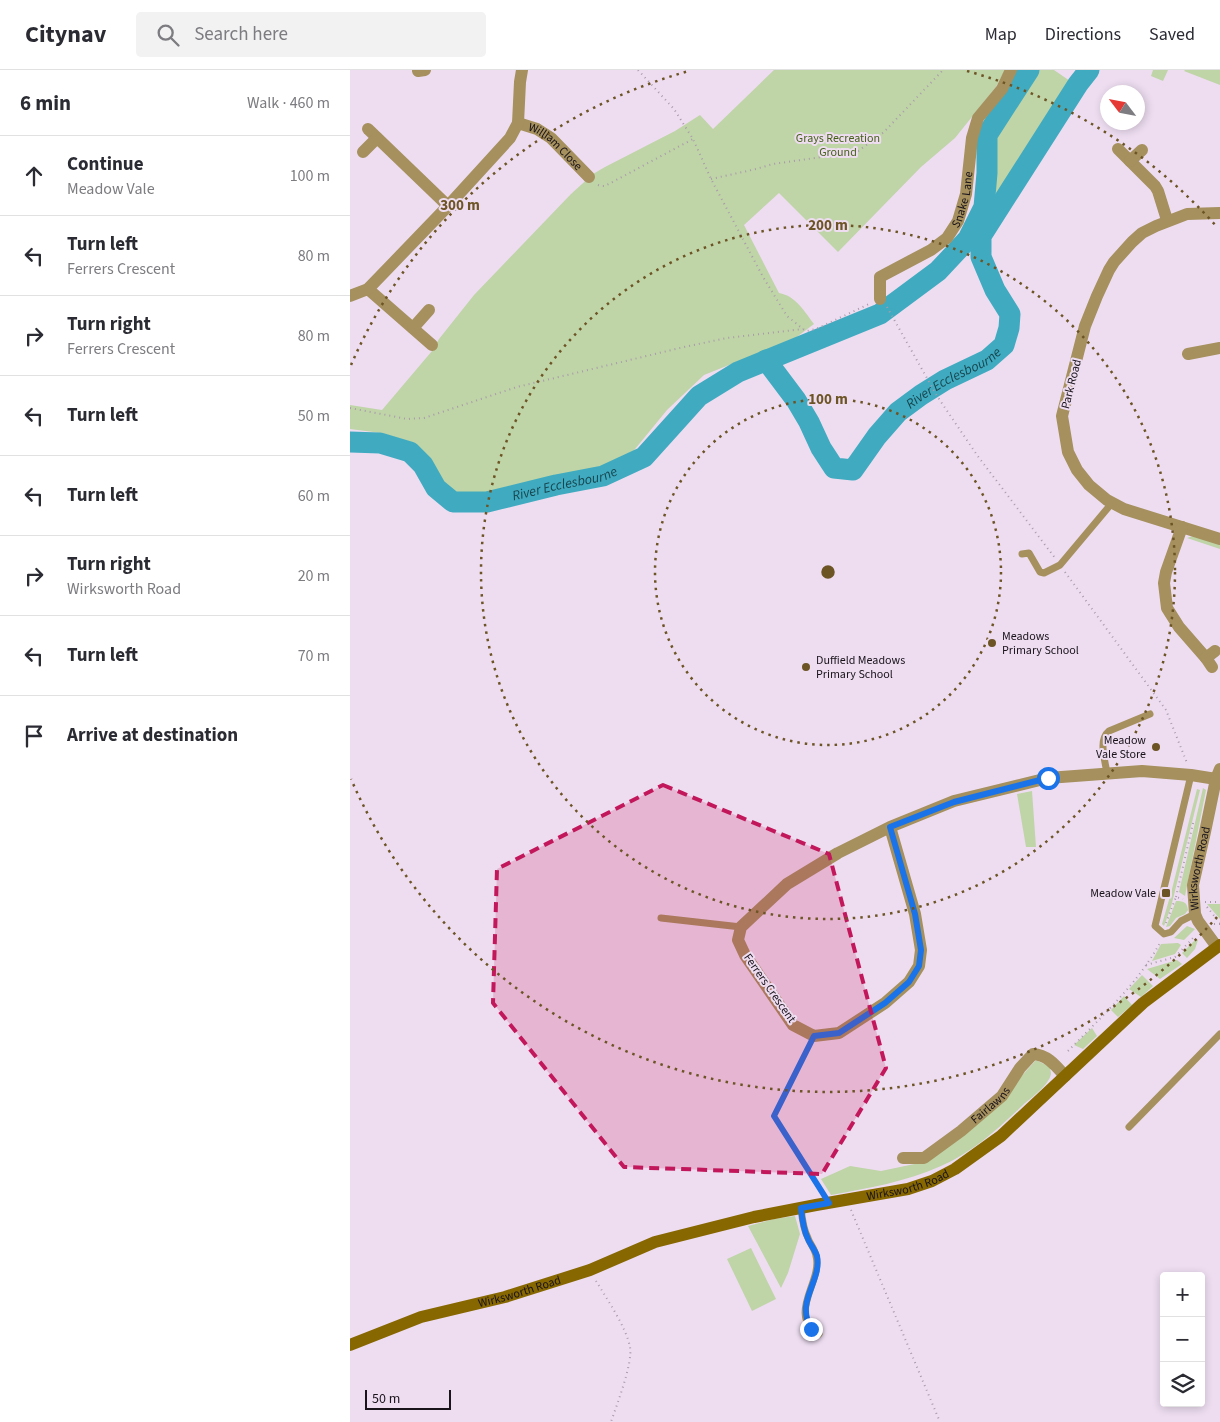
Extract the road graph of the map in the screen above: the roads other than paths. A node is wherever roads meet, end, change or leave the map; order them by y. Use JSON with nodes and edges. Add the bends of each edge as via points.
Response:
{"nodes":[{"id":1,"x":522,"y":70,"type":"edge"},
{"id":2,"x":1011,"y":70,"type":"edge"},
{"id":3,"x":518,"y":123,"type":"junction"},
{"id":4,"x":1118,"y":149,"type":"dead end"},
{"id":5,"x":1142,"y":150,"type":"dead end"},
{"id":6,"x":363,"y":152,"type":"dead end"},
{"id":7,"x":1130,"y":160,"type":"junction"},
{"id":8,"x":589,"y":176,"type":"road end"},
{"id":9,"x":448,"y":206,"type":"junction"},
{"id":10,"x":1220,"y":213,"type":"edge"},
{"id":11,"x":1167,"y":220,"type":"junction"},
{"id":12,"x":368,"y":289,"type":"junction"},
{"id":13,"x":350,"y":296,"type":"edge"},
{"id":14,"x":880,"y":299,"type":"road end"},
{"id":15,"x":429,"y":310,"type":"dead end"},
{"id":16,"x":413,"y":328,"type":"junction"},
{"id":17,"x":432,"y":345,"type":"dead end"},
{"id":18,"x":1220,"y":348,"type":"edge"},
{"id":19,"x":1188,"y":354,"type":"dead end"},
{"id":20,"x":1112,"y":503,"type":"junction"},
{"id":21,"x":1182,"y":527,"type":"junction"},
{"id":22,"x":1220,"y":539,"type":"edge"},
{"id":23,"x":1022,"y":554,"type":"dead end"},
{"id":24,"x":1211,"y":659,"type":"dead end"},
{"id":25,"x":1150,"y":714,"type":"dead end"},
{"id":26,"x":1107,"y":773,"type":"junction"},
{"id":27,"x":1218,"y":774,"type":"edge"},
{"id":28,"x":1191,"y":775,"type":"junction"},
{"id":29,"x":890,"y":827,"type":"junction"},
{"id":30,"x":1197,"y":906,"type":"junction"},
{"id":31,"x":661,"y":918,"type":"dead end"},
{"id":32,"x":741,"y":927,"type":"junction"},
{"id":33,"x":1218,"y":946,"type":"edge"},
{"id":34,"x":1220,"y":1034,"type":"edge"},
{"id":35,"x":1065,"y":1076,"type":"junction"},
{"id":36,"x":1129,"y":1127,"type":"dead end"},
{"id":37,"x":903,"y":1158,"type":"dead end"},
{"id":38,"x":801,"y":1208,"type":"junction"},
{"id":39,"x":819,"y":1334,"type":"dead end"},
{"id":40,"x":350,"y":1345,"type":"edge"}],
"edges":[{"from":1,"to":3,"type":"street"},
{"from":2,"to":14,"type":"street","name":"Snake Lane","via":[[1002,89],[978,118],[972,138],[966,194],[958,221],[947,238],[932,250],[880,277]]},
{"from":3,"to":8,"type":"street","name":"William Close","via":[[551,138]]},
{"from":3,"to":9,"type":"street","via":[[510,138]]},
{"from":4,"to":7,"type":"street"},
{"from":5,"to":7,"type":"street"},
{"from":6,"to":9,"type":"street","via":[[373,133]]},
{"from":7,"to":11,"type":"street","via":[[1155,186]]},
{"from":9,"to":12,"type":"street"},
{"from":10,"to":11,"type":"street","name":"Park Road","via":[[1187,214]]},
{"from":11,"to":20,"type":"street","name":"Park Road","via":[[1142,233],[1109,270],[1085,326],[1062,416],[1068,452],[1077,470],[1089,485]]},
{"from":12,"to":13,"type":"street"},
{"from":12,"to":16,"type":"street"},
{"from":15,"to":16,"type":"street"},
{"from":16,"to":17,"type":"street"},
{"from":18,"to":19,"type":"street"},
{"from":20,"to":21,"type":"street","name":"Park Road"},
{"from":20,"to":23,"type":"lane","via":[[1060,565],[1040,572],[1029,553]]},
{"from":21,"to":22,"type":"street","name":"Park Road"},
{"from":21,"to":24,"type":"street","via":[[1164,583],[1167,608],[1179,627]]},
{"from":25,"to":26,"type":"lane","via":[[1106,734],[1103,742]]},
{"from":26,"to":28,"type":"street","via":[[1142,771]]},
{"from":26,"to":29,"type":"street","via":[[1048,778],[954,802]]},
{"from":27,"to":28,"type":"street"},
{"from":27,"to":30,"type":"street","name":"Wirksworth Road","via":[[1193,886]]},
{"from":28,"to":30,"type":"lane","via":[[1155,926],[1164,934],[1171,932]]},
{"from":29,"to":32,"type":"street","via":[[787,884]]},
{"from":29,"to":32,"type":"street","name":"Ferrers Crescent","via":[[915,914],[921,950],[919,966],[909,982],[885,1003],[839,1033],[814,1036],[793,1024],[745,955],[738,940]]},
{"from":30,"to":33,"type":"street","name":"Wirksworth Road","via":[[1198,921]]},
{"from":31,"to":32,"type":"lane"},
{"from":33,"to":35,"type":"main road","name":"Wirksworth Road","via":[[1143,1004]]},
{"from":34,"to":36,"type":"lane"},
{"from":35,"to":37,"type":"street","name":"Fairlawns","via":[[1053,1063],[1033,1054],[1002,1096],[961,1131],[924,1158]]},
{"from":35,"to":38,"type":"main road","name":"Wirksworth Road","via":[[1001,1136],[955,1169],[932,1181],[908,1190]]},
{"from":38,"to":39,"type":"lane","via":[[803,1225],[817,1256],[806,1300],[807,1322]]},
{"from":38,"to":40,"type":"main road","name":"Wirksworth Road","via":[[654,1242],[590,1270],[505,1297],[421,1317]]}]}
